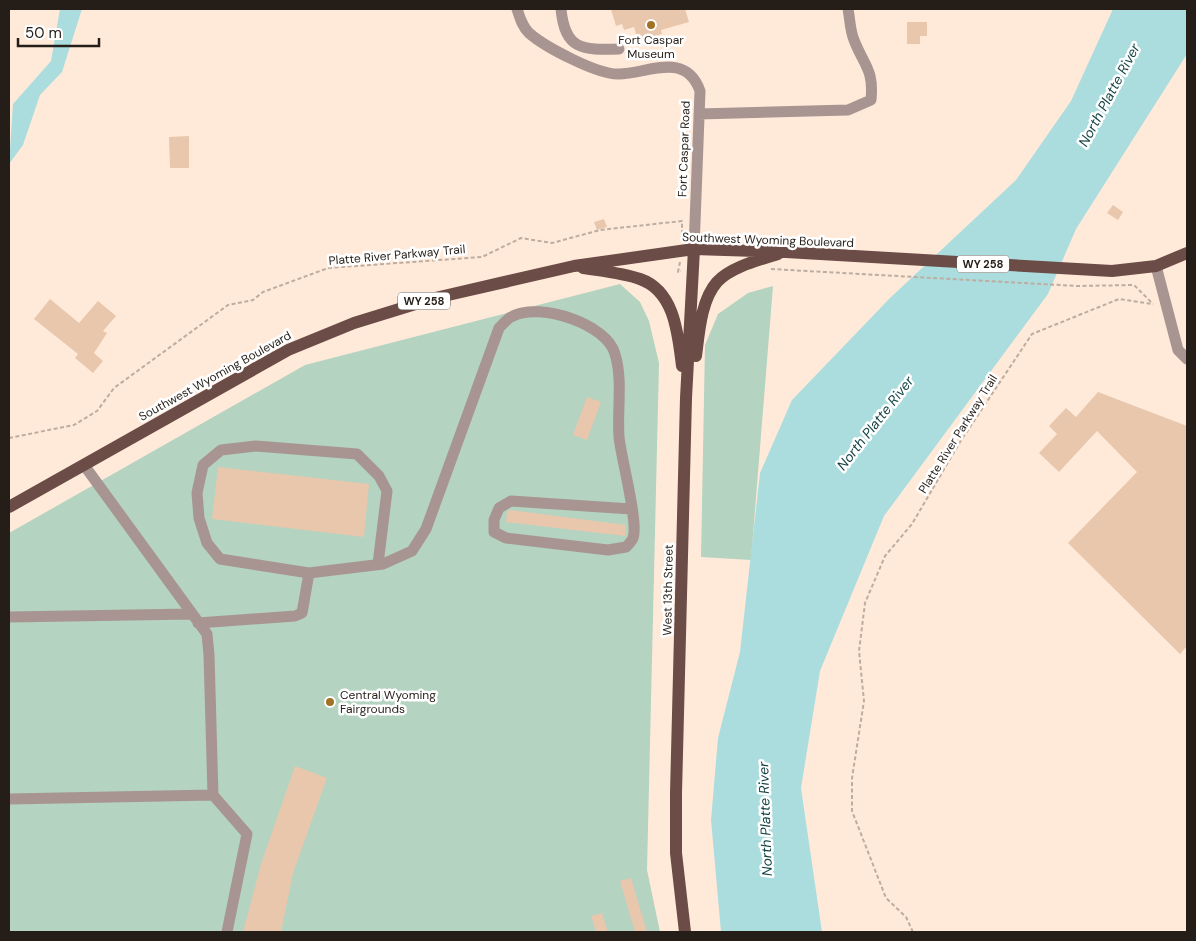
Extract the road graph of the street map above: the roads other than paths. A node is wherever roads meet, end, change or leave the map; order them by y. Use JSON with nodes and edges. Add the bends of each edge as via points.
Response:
{"nodes":[{"id":1,"x":518,"y":9,"type":"edge"},
{"id":2,"x":561,"y":9,"type":"edge"},
{"id":3,"x":848,"y":9,"type":"edge"},
{"id":4,"x":619,"y":49,"type":"dead end"},
{"id":5,"x":699,"y":114,"type":"junction"},
{"id":6,"x":694,"y":249,"type":"junction"},
{"id":7,"x":786,"y":252,"type":"junction"},
{"id":8,"x":1187,"y":253,"type":"edge"},
{"id":9,"x":574,"y":266,"type":"junction"},
{"id":10,"x":1156,"y":266,"type":"junction"},
{"id":11,"x":1187,"y":359,"type":"edge"},
{"id":12,"x":686,"y":398,"type":"junction"},
{"id":13,"x":84,"y":465,"type":"junction"},
{"id":14,"x":9,"y":507,"type":"edge"},
{"id":15,"x":631,"y":509,"type":"junction"},
{"id":16,"x":378,"y":564,"type":"junction"},
{"id":17,"x":309,"y":573,"type":"junction"},
{"id":18,"x":9,"y":617,"type":"edge"},
{"id":19,"x":195,"y":618,"type":"junction"},
{"id":20,"x":214,"y":795,"type":"junction"},
{"id":21,"x":9,"y":799,"type":"edge"},
{"id":22,"x":227,"y":932,"type":"edge"},
{"id":23,"x":685,"y":932,"type":"edge"}],
"edges":[{"from":1,"to":5,"type":"street","name":"Fort Caspar Road","via":[[520,20],[528,32],[598,71],[618,75],[666,66],[688,72],[700,90]]},
{"from":2,"to":4,"type":"street","via":[[563,28],[578,45],[594,50]]},
{"from":3,"to":5,"type":"street","via":[[854,40],[873,82],[871,100],[848,110]]},
{"from":5,"to":6,"type":"street","name":"Fort Caspar Road"},
{"from":6,"to":7,"type":"main road","name":"Southwest Wyoming Boulevard","number":"WY 258"},
{"from":6,"to":9,"type":"main road","name":"Southwest Wyoming Boulevard","number":"WY 258"},
{"from":6,"to":12,"type":"main road","name":"West 13th Street"},
{"from":7,"to":10,"type":"main road","name":"Southwest Wyoming Boulevard","number":"WY 258","via":[[1084,271]]},
{"from":7,"to":12,"type":"main road","via":[[755,262],[717,282],[700,322]]},
{"from":8,"to":10,"type":"main road","name":"Southwest Wyoming Boulevard","number":"WY 258"},
{"from":9,"to":12,"type":"main road","via":[[641,279],[655,287],[670,307],[678,330]]},
{"from":9,"to":13,"type":"main road","name":"Southwest Wyoming Boulevard","number":"WY 258","via":[[435,298],[354,323],[288,350]]},
{"from":10,"to":11,"type":"street","via":[[1178,350]]},
{"from":12,"to":23,"type":"main road","name":"West 13th Street","via":[[676,853]]},
{"from":13,"to":14,"type":"main road","name":"Southwest Wyoming Boulevard","number":"WY 258"},
{"from":13,"to":19,"type":"street"},
{"from":15,"to":15,"type":"street","via":[[633,538],[626,547],[608,550],[506,538],[494,532],[499,508],[511,501]]},
{"from":15,"to":16,"type":"street","via":[[620,438],[615,352],[598,332],[564,314],[536,311],[514,315],[499,328],[426,529],[412,551]]},
{"from":16,"to":17,"type":"street"},
{"from":16,"to":17,"type":"street","via":[[387,491],[379,476],[357,454],[256,446],[221,450],[203,465],[197,493],[198,518],[207,543],[220,559]]},
{"from":17,"to":19,"type":"street","via":[[302,613],[295,616]]},
{"from":18,"to":19,"type":"street"},
{"from":19,"to":20,"type":"street","via":[[207,634]]},
{"from":20,"to":21,"type":"street"},
{"from":20,"to":22,"type":"street","via":[[247,834]]}]}
